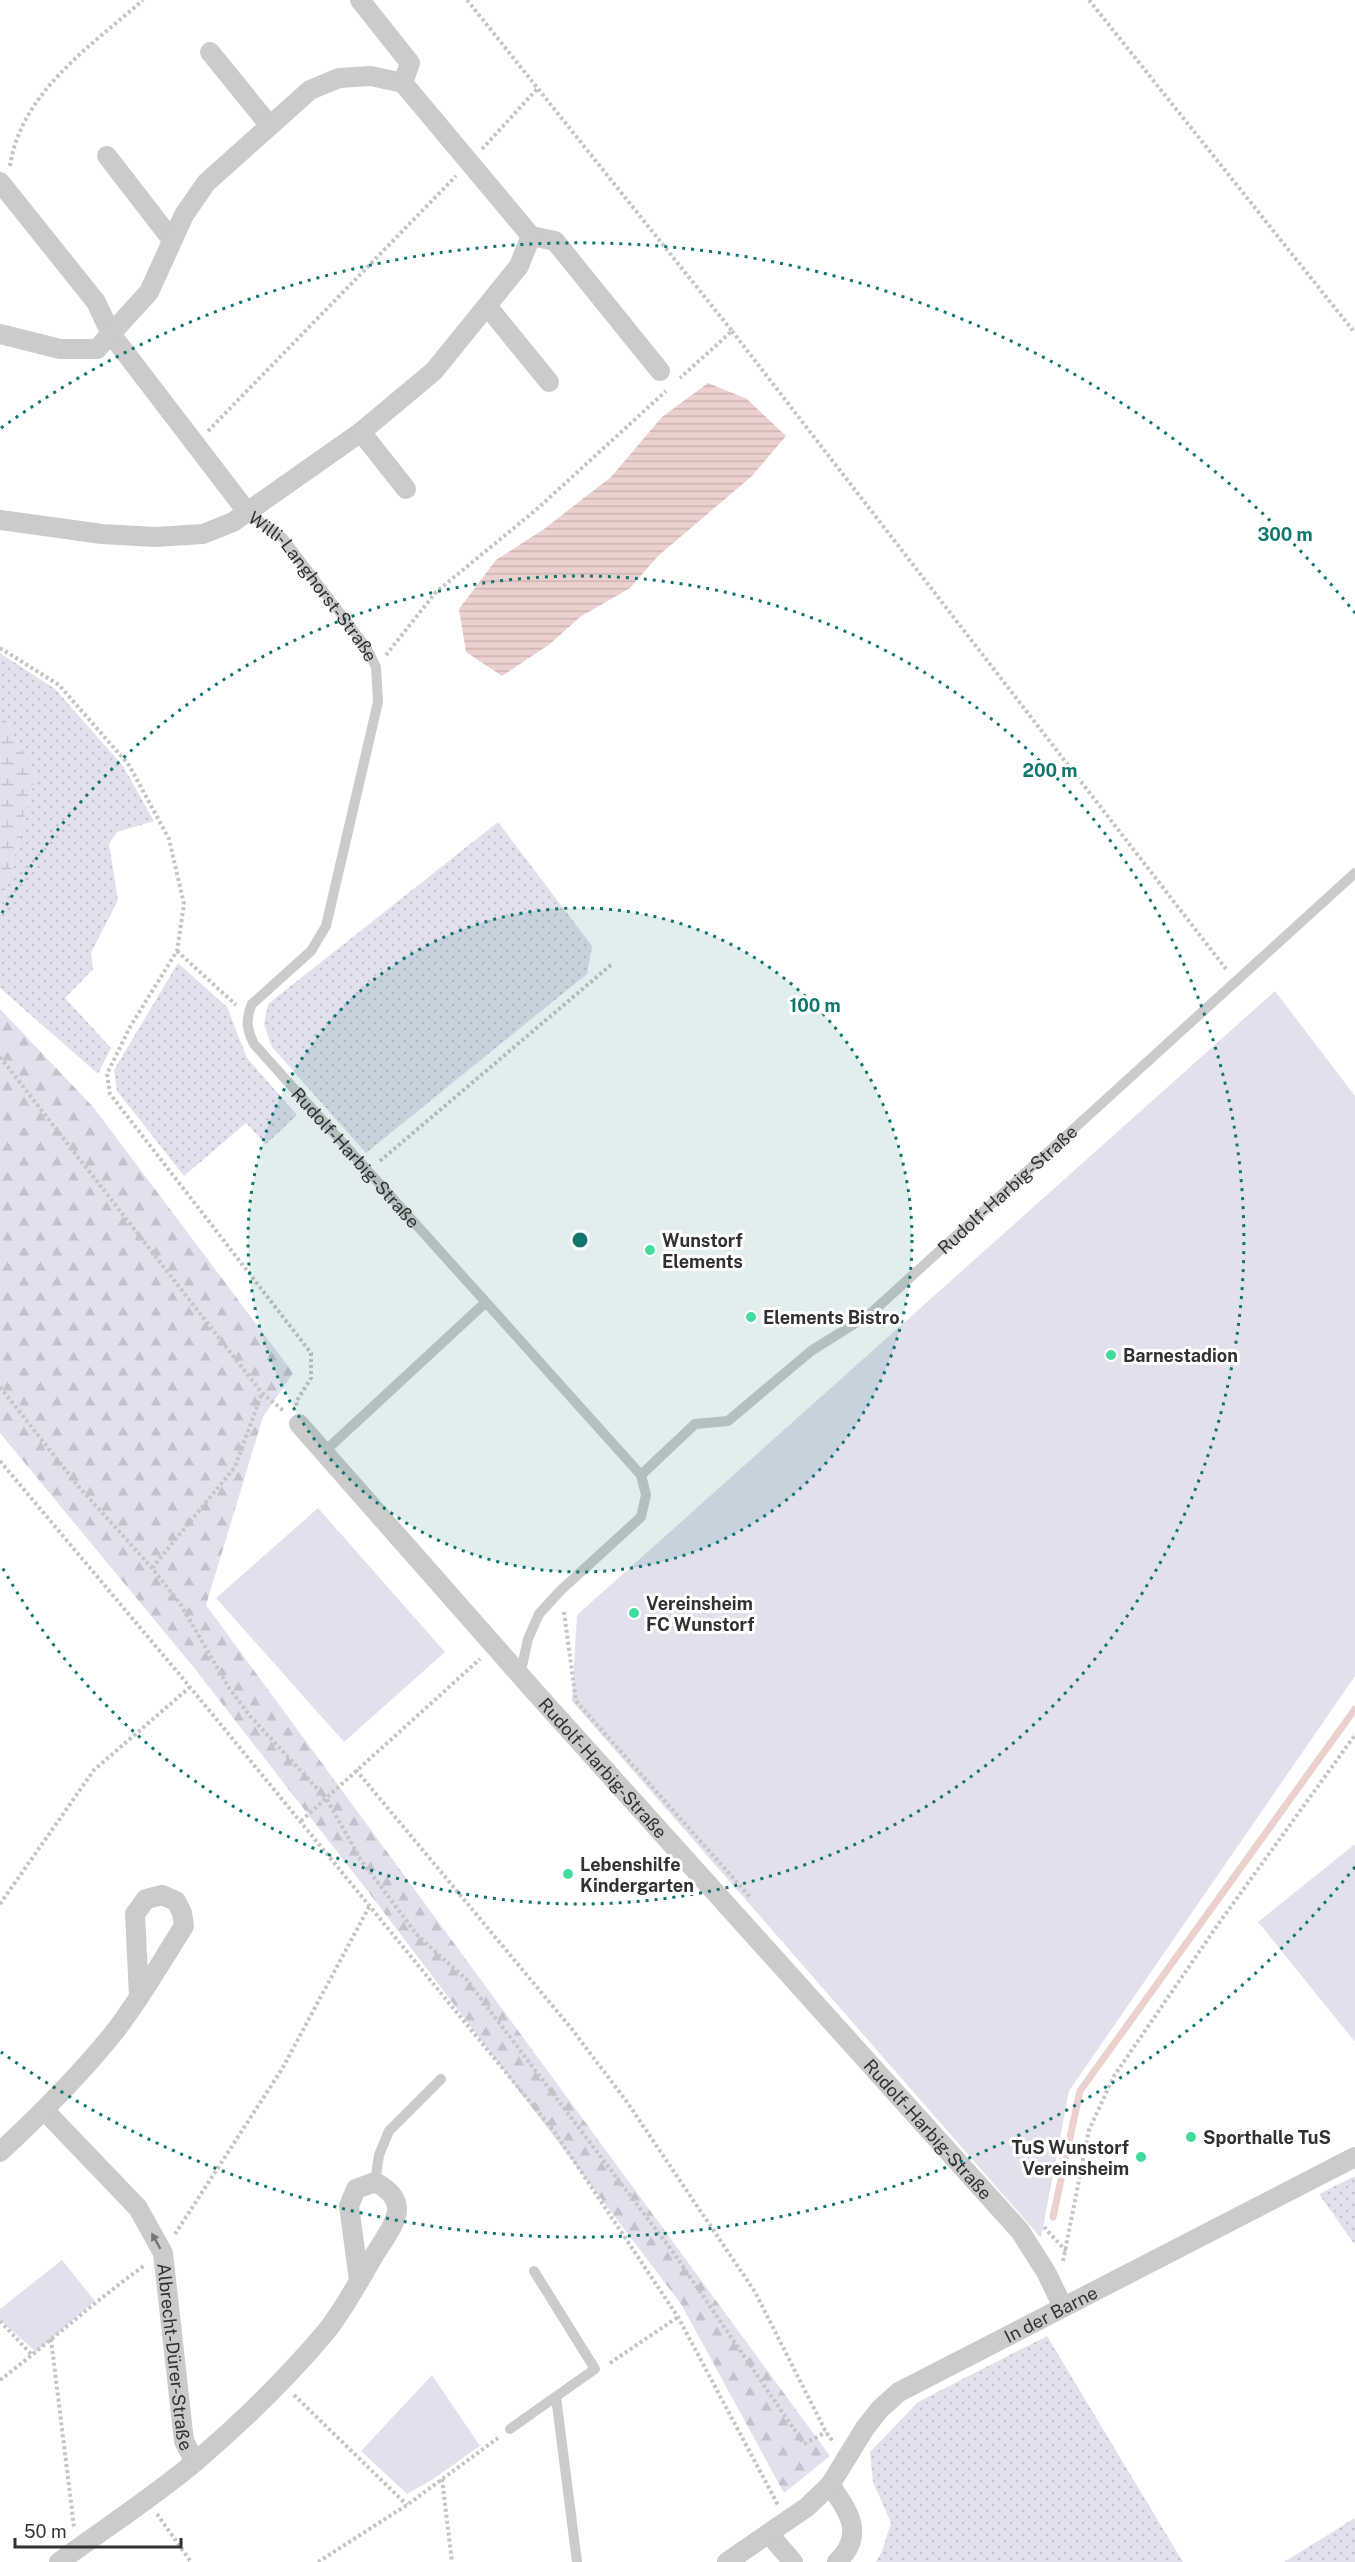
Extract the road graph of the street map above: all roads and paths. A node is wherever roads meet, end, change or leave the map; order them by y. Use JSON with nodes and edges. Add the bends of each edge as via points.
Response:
{"nodes":[{"id":1,"x":143,"y":0,"type":"edge"},
{"id":2,"x":360,"y":0,"type":"edge"},
{"id":3,"x":467,"y":0,"type":"edge"},
{"id":4,"x":1089,"y":0,"type":"edge"},
{"id":5,"x":210,"y":52,"type":"dead end"},
{"id":6,"x":403,"y":83,"type":"junction"},
{"id":7,"x":538,"y":88,"type":"junction"},
{"id":8,"x":270,"y":126,"type":"junction"},
{"id":9,"x":107,"y":156,"type":"dead end"},
{"id":10,"x":468,"y":163,"type":"junction"},
{"id":11,"x":3,"y":185,"type":"edge"},
{"id":12,"x":531,"y":236,"type":"junction"},
{"id":13,"x":172,"y":240,"type":"junction"},
{"id":14,"x":488,"y":308,"type":"junction"},
{"id":15,"x":732,"y":330,"type":"junction"},
{"id":16,"x":111,"y":333,"type":"junction"},
{"id":17,"x":1355,"y":333,"type":"edge"},
{"id":18,"x":0,"y":334,"type":"edge"},
{"id":19,"x":660,"y":371,"type":"dead end"},
{"id":20,"x":549,"y":382,"type":"dead end"},
{"id":21,"x":361,"y":432,"type":"junction"},
{"id":22,"x":195,"y":444,"type":"junction"},
{"id":23,"x":406,"y":489,"type":"dead end"},
{"id":24,"x":248,"y":513,"type":"junction"},
{"id":25,"x":0,"y":520,"type":"edge"},
{"id":26,"x":0,"y":648,"type":"edge"},
{"id":27,"x":376,"y":667,"type":"junction"},
{"id":28,"x":1355,"y":873,"type":"edge"},
{"id":29,"x":177,"y":951,"type":"junction"},
{"id":30,"x":612,"y":964,"type":"dead end"},
{"id":31,"x":1235,"y":981,"type":"junction"},
{"id":32,"x":247,"y":1016,"type":"junction"},
{"id":33,"x":0,"y":1057,"type":"edge"},
{"id":34,"x":368,"y":1171,"type":"junction"},
{"id":35,"x":485,"y":1303,"type":"junction"},
{"id":36,"x":0,"y":1387,"type":"edge"},
{"id":37,"x":262,"y":1393,"type":"junction"},
{"id":38,"x":299,"y":1424,"type":"junction"},
{"id":39,"x":324,"y":1452,"type":"junction"},
{"id":40,"x":0,"y":1461,"type":"edge"},
{"id":41,"x":641,"y":1475,"type":"junction"},
{"id":42,"x":152,"y":1568,"type":"junction"},
{"id":43,"x":561,"y":1590,"type":"junction"},
{"id":44,"x":494,"y":1646,"type":"junction"},
{"id":45,"x":519,"y":1675,"type":"junction"},
{"id":46,"x":190,"y":1687,"type":"junction"},
{"id":47,"x":1355,"y":1735,"type":"edge"},
{"id":48,"x":356,"y":1770,"type":"junction"},
{"id":49,"x":326,"y":1798,"type":"junction"},
{"id":50,"x":301,"y":1821,"type":"junction"},
{"id":51,"x":0,"y":1904,"type":"edge"},
{"id":52,"x":757,"y":1905,"type":"dead end"},
{"id":53,"x":369,"y":1907,"type":"junction"},
{"id":54,"x":139,"y":1996,"type":"dead end"},
{"id":55,"x":441,"y":2079,"type":"dead end"},
{"id":56,"x":45,"y":2111,"type":"junction"},
{"id":57,"x":0,"y":2152,"type":"edge"},
{"id":58,"x":1355,"y":2157,"type":"edge"},
{"id":59,"x":375,"y":2181,"type":"junction"},
{"id":60,"x":1042,"y":2224,"type":"dead end"},
{"id":61,"x":1066,"y":2251,"type":"junction"},
{"id":62,"x":163,"y":2253,"type":"junction"},
{"id":63,"x":534,"y":2271,"type":"dead end"},
{"id":64,"x":359,"y":2280,"type":"junction"},
{"id":65,"x":1059,"y":2300,"type":"junction"},
{"id":66,"x":678,"y":2317,"type":"junction"},
{"id":67,"x":0,"y":2321,"type":"edge"},
{"id":68,"x":51,"y":2339,"type":"junction"},
{"id":69,"x":32,"y":2355,"type":"junction"},
{"id":70,"x":595,"y":2369,"type":"junction"},
{"id":71,"x":0,"y":2379,"type":"edge"},
{"id":72,"x":280,"y":2382,"type":"junction"},
{"id":73,"x":556,"y":2397,"type":"junction"},
{"id":74,"x":510,"y":2429,"type":"joint"},
{"id":75,"x":826,"y":2432,"type":"junction"},
{"id":76,"x":845,"y":2458,"type":"junction"},
{"id":77,"x":195,"y":2462,"type":"junction"},
{"id":78,"x":442,"y":2479,"type":"junction"},
{"id":79,"x":830,"y":2485,"type":"junction"},
{"id":80,"x":147,"y":2499,"type":"junction"},
{"id":81,"x":407,"y":2505,"type":"junction"},
{"id":82,"x":786,"y":2522,"type":"junction"},
{"id":83,"x":769,"y":2534,"type":"junction"},
{"id":84,"x":77,"y":2549,"type":"junction"},
{"id":85,"x":330,"y":2554,"type":"junction"},
{"id":86,"x":59,"y":2562,"type":"edge"},
{"id":87,"x":191,"y":2562,"type":"edge"},
{"id":88,"x":318,"y":2562,"type":"edge"},
{"id":89,"x":331,"y":2562,"type":"edge"},
{"id":90,"x":452,"y":2562,"type":"edge"},
{"id":91,"x":577,"y":2562,"type":"edge"},
{"id":92,"x":728,"y":2562,"type":"edge"},
{"id":93,"x":793,"y":2562,"type":"edge"},
{"id":94,"x":837,"y":2562,"type":"edge"}],
"edges":[{"from":1,"to":11,"type":"path","via":[[52,81],[28,114]]},
{"from":2,"to":6,"type":"street","via":[[411,63]]},
{"from":3,"to":7,"type":"path"},
{"from":4,"to":17,"type":"path"},
{"from":5,"to":8,"type":"street"},
{"from":6,"to":8,"type":"street","via":[[370,76],[339,78],[310,90]]},
{"from":6,"to":10,"type":"street"},
{"from":7,"to":10,"type":"path"},
{"from":7,"to":15,"type":"path"},
{"from":8,"to":13,"type":"street","via":[[206,183]]},
{"from":9,"to":13,"type":"street"},
{"from":10,"to":12,"type":"street"},
{"from":10,"to":22,"type":"path"},
{"from":11,"to":16,"type":"street","name":"Willi-Langhorst-Straße","via":[[96,302]]},
{"from":12,"to":14,"type":"street","via":[[519,266]]},
{"from":12,"to":19,"type":"street","via":[[555,241]]},
{"from":13,"to":16,"type":"street","via":[[149,292]]},
{"from":14,"to":20,"type":"street"},
{"from":14,"to":21,"type":"street","via":[[434,371]]},
{"from":15,"to":27,"type":"path","via":[[537,508],[436,592]]},
{"from":15,"to":31,"type":"path"},
{"from":16,"to":18,"type":"street","via":[[97,349],[60,349]]},
{"from":16,"to":22,"type":"street","name":"Willi-Langhorst-Straße"},
{"from":21,"to":23,"type":"street"},
{"from":21,"to":24,"type":"street"},
{"from":22,"to":24,"type":"street","name":"Willi-Langhorst-Straße"},
{"from":24,"to":25,"type":"street","via":[[203,534],[155,537]]},
{"from":24,"to":27,"type":"lane","name":"Willi-Langhorst-Straße","via":[[283,538],[366,647]]},
{"from":26,"to":29,"type":"path","via":[[59,685],[129,765],[170,839],[184,904]]},
{"from":27,"to":32,"type":"lane","name":"Willi-Langhorst-Straße","via":[[378,702],[326,926],[311,951],[252,1004]]},
{"from":28,"to":31,"type":"lane","name":"Rudolf-Harbig-Straße"},
{"from":29,"to":32,"type":"path"},
{"from":29,"to":38,"type":"path","via":[[106,1074],[110,1094],[310,1353],[311,1378],[296,1402]]},
{"from":30,"to":34,"type":"path"},
{"from":31,"to":41,"type":"lane","name":"Rudolf-Harbig-Straße","via":[[870,1314],[811,1351],[728,1421],[696,1424]]},
{"from":32,"to":34,"type":"lane","name":"Rudolf-Harbig-Straße","via":[[254,1044]]},
{"from":33,"to":37,"type":"path"},
{"from":34,"to":35,"type":"lane","name":"Rudolf-Harbig-Straße"},
{"from":35,"to":39,"type":"lane"},
{"from":35,"to":41,"type":"lane","name":"Rudolf-Harbig-Straße"},
{"from":36,"to":42,"type":"path","via":[[79,1486]]},
{"from":37,"to":38,"type":"path"},
{"from":37,"to":42,"type":"path","via":[[235,1467]]},
{"from":38,"to":39,"type":"street","name":"Rudolf-Harbig-Straße"},
{"from":39,"to":44,"type":"street","name":"Rudolf-Harbig-Straße"},
{"from":40,"to":46,"type":"path"},
{"from":41,"to":43,"type":"lane","via":[[646,1495],[641,1517]]},
{"from":42,"to":49,"type":"path","via":[[181,1605],[229,1688],[250,1716]]},
{"from":43,"to":45,"type":"lane","via":[[539,1614]]},
{"from":43,"to":52,"type":"path","via":[[576,1701]]},
{"from":44,"to":45,"type":"street","name":"Rudolf-Harbig-Straße"},
{"from":44,"to":48,"type":"path"},
{"from":45,"to":65,"type":"street","name":"Rudolf-Harbig-Straße","via":[[1020,2231]]},
{"from":46,"to":50,"type":"path"},
{"from":46,"to":51,"type":"path","via":[[94,1770]]},
{"from":47,"to":61,"type":"path","via":[[1114,2076],[1089,2130]]},
{"from":48,"to":49,"type":"path"},
{"from":48,"to":75,"type":"path","via":[[571,2028],[627,2102],[755,2292]]},
{"from":49,"to":50,"type":"path"},
{"from":49,"to":75,"type":"path","via":[[361,1860],[417,1935],[466,1979],[673,2252],[804,2444]]},
{"from":50,"to":53,"type":"path"},
{"from":53,"to":62,"type":"path","via":[[282,2069]]},
{"from":53,"to":66,"type":"path","via":[[554,2131]]},
{"from":54,"to":56,"type":"street","via":[[114,2033]]},
{"from":55,"to":59,"type":"lane","via":[[389,2131]]},
{"from":56,"to":57,"type":"street"},
{"from":62,"to":56,"type":"street","name":"Albrecht-Dürer-Straße","one_way":true,"via":[[138,2208]]},
{"from":58,"to":65,"type":"street","name":"In der Barne"},
{"from":59,"to":64,"type":"street","via":[[356,2189],[349,2206]]},
{"from":59,"to":64,"type":"street","name":"Albrecht-Dürer-Straße","via":[[390,2190],[398,2205],[396,2218]]},
{"from":60,"to":61,"type":"path"},
{"from":61,"to":65,"type":"path"},
{"from":62,"to":68,"type":"path","via":[[95,2301]]},
{"from":62,"to":77,"type":"street","name":"Albrecht-Dürer-Straße","via":[[184,2441]]},
{"from":63,"to":70,"type":"lane"},
{"from":64,"to":72,"type":"street","name":"Albrecht-Dürer-Straße","via":[[327,2331]]},
{"from":65,"to":76,"type":"street","name":"In der Barne","via":[[899,2392],[880,2409]]},
{"from":66,"to":70,"type":"path"},
{"from":66,"to":82,"type":"path"},
{"from":67,"to":69,"type":"path"},
{"from":68,"to":69,"type":"path"},
{"from":68,"to":84,"type":"path"},
{"from":69,"to":71,"type":"path"},
{"from":70,"to":73,"type":"lane"},
{"from":72,"to":77,"type":"street","name":"Albrecht-Dürer-Straße"},
{"from":72,"to":81,"type":"path"},
{"from":73,"to":74,"type":"lane"},
{"from":73,"to":91,"type":"lane"},
{"from":74,"to":78,"type":"path"},
{"from":75,"to":76,"type":"path"},
{"from":76,"to":79,"type":"street","name":"In der Barne"},
{"from":77,"to":80,"type":"street","name":"Albrecht-Dürer-Straße"},
{"from":78,"to":81,"type":"path"},
{"from":78,"to":90,"type":"path"},
{"from":79,"to":82,"type":"street","name":"In der Barne"},
{"from":79,"to":94,"type":"street","via":[[853,2527],[850,2545]]},
{"from":80,"to":84,"type":"street","name":"Albrecht-Dürer-Straße"},
{"from":80,"to":87,"type":"path"},
{"from":81,"to":85,"type":"path"},
{"from":82,"to":83,"type":"street","name":"In der Barne"},
{"from":83,"to":92,"type":"street","name":"In der Barne"},
{"from":83,"to":93,"type":"street"},
{"from":84,"to":86,"type":"street","name":"Albrecht-Dürer-Straße"},
{"from":85,"to":88,"type":"path"},
{"from":85,"to":89,"type":"path"}]}
